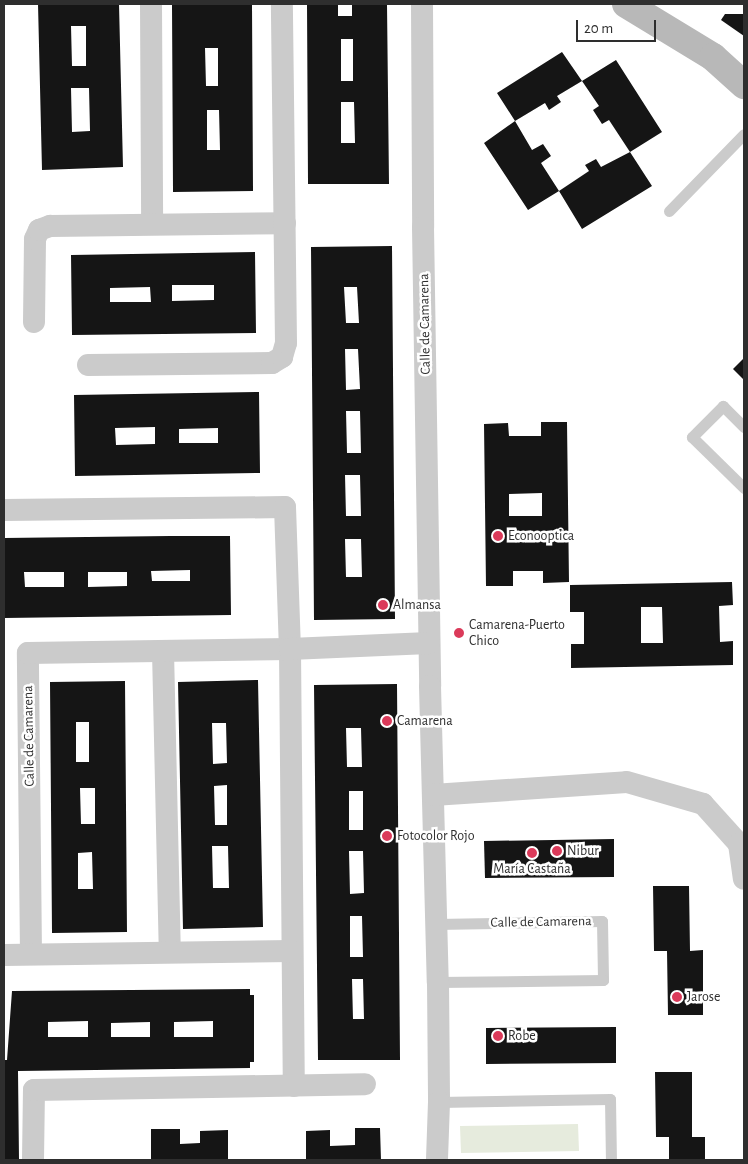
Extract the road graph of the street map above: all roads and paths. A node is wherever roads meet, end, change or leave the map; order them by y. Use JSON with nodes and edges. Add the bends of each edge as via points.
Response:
{"nodes":[{"id":1,"x":151,"y":4,"type":"edge"},
{"id":2,"x":282,"y":4,"type":"edge"},
{"id":3,"x":422,"y":4,"type":"edge"},
{"id":4,"x":626,"y":4,"type":"edge"},
{"id":5,"x":744,"y":85,"type":"edge"},
{"id":6,"x":744,"y":134,"type":"edge"},
{"id":7,"x":669,"y":211,"type":"dead end"},
{"id":8,"x":285,"y":223,"type":"junction"},
{"id":9,"x":152,"y":224,"type":"junction"},
{"id":10,"x":34,"y":322,"type":"dead end"},
{"id":11,"x":88,"y":365,"type":"dead end"},
{"id":12,"x":744,"y":427,"type":"edge"},
{"id":13,"x":744,"y":488,"type":"edge"},
{"id":14,"x":4,"y":510,"type":"edge"},
{"id":15,"x":429,"y":643,"type":"junction"},
{"id":16,"x":290,"y":649,"type":"junction"},
{"id":17,"x":163,"y":651,"type":"junction"},
{"id":18,"x":433,"y":795,"type":"junction"},
{"id":19,"x":744,"y":879,"type":"edge"},
{"id":20,"x":436,"y":924,"type":"junction"},
{"id":21,"x":170,"y":951,"type":"junction"},
{"id":22,"x":292,"y":951,"type":"junction"},
{"id":23,"x":31,"y":954,"type":"junction"},
{"id":24,"x":4,"y":955,"type":"edge"},
{"id":25,"x":438,"y":982,"type":"junction"},
{"id":26,"x":365,"y":1084,"type":"dead end"},
{"id":27,"x":294,"y":1086,"type":"junction"},
{"id":28,"x":439,"y":1102,"type":"junction"},
{"id":29,"x":33,"y":1160,"type":"edge"},
{"id":30,"x":437,"y":1160,"type":"edge"},
{"id":31,"x":611,"y":1160,"type":"edge"}],
"edges":[{"from":1,"to":9,"type":"street"},
{"from":2,"to":8,"type":"street"},
{"from":3,"to":15,"type":"street","name":"Calle de Camarena"},
{"from":4,"to":5,"type":"street","via":[[713,57]]},
{"from":6,"to":7,"type":"lane"},
{"from":8,"to":9,"type":"street"},
{"from":8,"to":11,"type":"street","via":[[286,343],[282,357],[272,363]]},
{"from":9,"to":10,"type":"street","via":[[50,226],[38,230],[35,239]]},
{"from":12,"to":13,"type":"lane","via":[[723,406],[692,437]]},
{"from":14,"to":16,"type":"street","via":[[285,508]]},
{"from":15,"to":16,"type":"street","name":"Calle de Camarena"},
{"from":15,"to":18,"type":"street","name":"Calle de Camarena"},
{"from":16,"to":17,"type":"street","name":"Calle de Camarena"},
{"from":16,"to":22,"type":"street"},
{"from":17,"to":21,"type":"street"},
{"from":17,"to":23,"type":"street","name":"Calle de Camarena","via":[[28,654]]},
{"from":18,"to":19,"type":"street","via":[[627,782],[703,804],[738,844]]},
{"from":18,"to":20,"type":"street","name":"Calle de Camarena"},
{"from":20,"to":25,"type":"street","name":"Calle de Camarena"},
{"from":20,"to":25,"type":"lane","name":"Calle de Camarena","via":[[602,921],[603,980]]},
{"from":21,"to":22,"type":"street"},
{"from":21,"to":23,"type":"street"},
{"from":22,"to":27,"type":"street"},
{"from":23,"to":24,"type":"street"},
{"from":25,"to":28,"type":"street","name":"Calle de Camarena"},
{"from":26,"to":27,"type":"street"},
{"from":27,"to":29,"type":"street","via":[[34,1090]]},
{"from":28,"to":30,"type":"street","name":"Calle de Camarena"},
{"from":28,"to":31,"type":"lane","via":[[610,1099]]}]}
